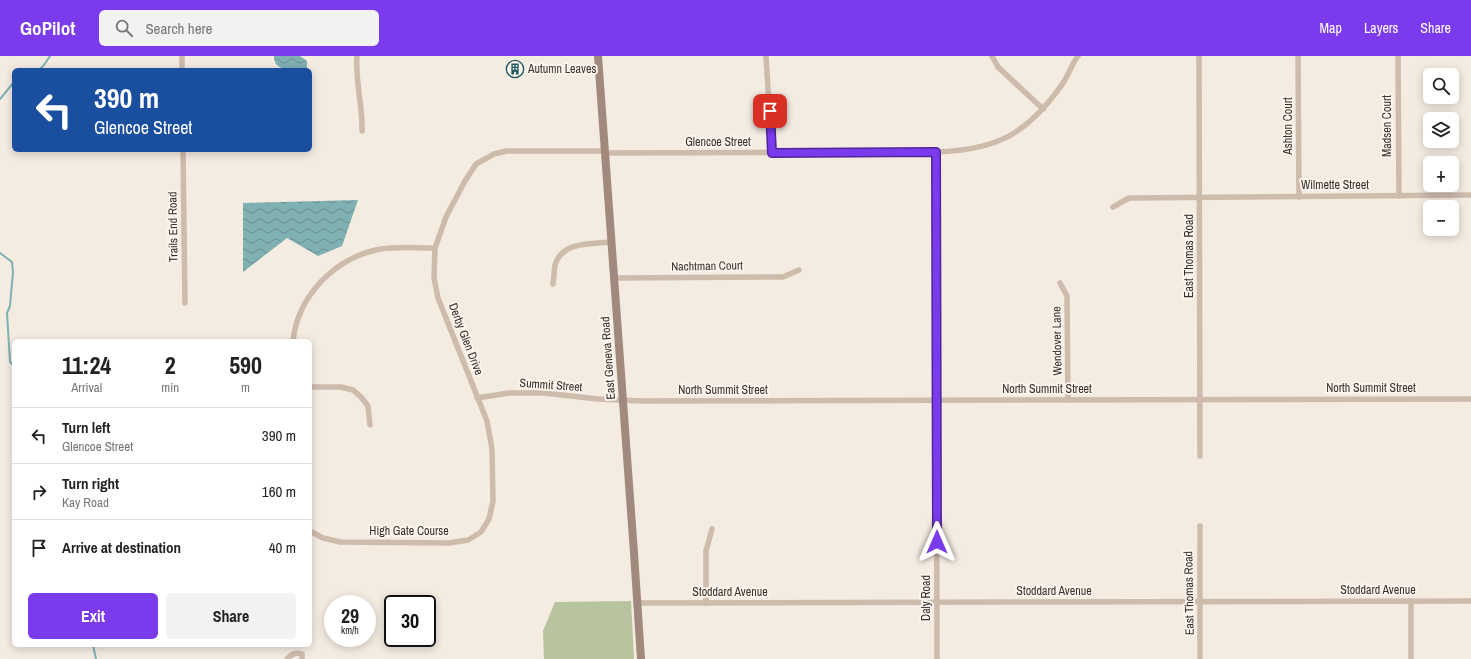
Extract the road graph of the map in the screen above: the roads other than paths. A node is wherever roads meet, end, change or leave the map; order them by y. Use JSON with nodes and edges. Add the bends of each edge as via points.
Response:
{"nodes":[{"id":1,"x":182,"y":56,"type":"edge"},
{"id":2,"x":357,"y":56,"type":"edge"},
{"id":3,"x":598,"y":56,"type":"edge"},
{"id":4,"x":766,"y":56,"type":"edge"},
{"id":5,"x":992,"y":56,"type":"edge"},
{"id":6,"x":1078,"y":56,"type":"edge"},
{"id":7,"x":1199,"y":56,"type":"edge"},
{"id":8,"x":1298,"y":56,"type":"edge"},
{"id":9,"x":1398,"y":56,"type":"edge"},
{"id":10,"x":182,"y":68,"type":"edge"},
{"id":11,"x":1043,"y":109,"type":"junction"},
{"id":12,"x":362,"y":131,"type":"dead end"},
{"id":13,"x":183,"y":152,"type":"edge"},
{"id":14,"x":605,"y":152,"type":"junction"},
{"id":15,"x":936,"y":152,"type":"junction"},
{"id":16,"x":772,"y":153,"type":"junction"},
{"id":17,"x":476,"y":164,"type":"joint"},
{"id":18,"x":1398,"y":196,"type":"junction"},
{"id":19,"x":1471,"y":196,"type":"edge"},
{"id":20,"x":1299,"y":197,"type":"junction"},
{"id":21,"x":1200,"y":198,"type":"junction"},
{"id":22,"x":1113,"y":207,"type":"dead end"},
{"id":23,"x":612,"y":242,"type":"junction"},
{"id":24,"x":435,"y":248,"type":"junction"},
{"id":25,"x":799,"y":270,"type":"dead end"},
{"id":26,"x":614,"y":278,"type":"junction"},
{"id":27,"x":1060,"y":283,"type":"dead end"},
{"id":28,"x":553,"y":284,"type":"dead end"},
{"id":29,"x":184,"y":303,"type":"dead end"},
{"id":30,"x":293,"y":339,"type":"edge"},
{"id":31,"x":312,"y":387,"type":"edge"},
{"id":32,"x":477,"y":398,"type":"junction"},
{"id":33,"x":1471,"y":399,"type":"edge"},
{"id":34,"x":623,"y":400,"type":"junction"},
{"id":35,"x":937,"y":400,"type":"junction"},
{"id":36,"x":1068,"y":400,"type":"junction"},
{"id":37,"x":1200,"y":400,"type":"junction"},
{"id":38,"x":370,"y":426,"type":"dead end"},
{"id":39,"x":1200,"y":456,"type":"dead end"},
{"id":40,"x":1200,"y":526,"type":"dead end"},
{"id":41,"x":484,"y":529,"type":"joint"},
{"id":42,"x":712,"y":529,"type":"dead end"},
{"id":43,"x":312,"y":532,"type":"edge"},
{"id":44,"x":1201,"y":601,"type":"junction"},
{"id":45,"x":1411,"y":601,"type":"junction"},
{"id":46,"x":1471,"y":601,"type":"edge"},
{"id":47,"x":937,"y":602,"type":"junction"},
{"id":48,"x":638,"y":603,"type":"junction"},
{"id":49,"x":706,"y":603,"type":"junction"},
{"id":50,"x":287,"y":659,"type":"edge"},
{"id":51,"x":302,"y":659,"type":"edge"},
{"id":52,"x":641,"y":659,"type":"edge"},
{"id":53,"x":938,"y":659,"type":"edge"},
{"id":54,"x":1200,"y":659,"type":"edge"},
{"id":55,"x":1411,"y":659,"type":"edge"}],
"edges":[{"from":1,"to":10,"type":"street"},
{"from":2,"to":12,"type":"street"},
{"from":3,"to":14,"type":"main road","name":"East Geneva Road"},
{"from":4,"to":16,"type":"street"},
{"from":5,"to":11,"type":"street","via":[[998,68]]},
{"from":6,"to":11,"type":"street","name":"Glencoe Street","via":[[1062,84]]},
{"from":7,"to":21,"type":"street","name":"East Thomas Road"},
{"from":8,"to":20,"type":"street","name":"Ashton Court"},
{"from":9,"to":18,"type":"street","name":"Madsen Court"},
{"from":11,"to":15,"type":"street","name":"Glencoe Street","via":[[1023,127],[996,142],[964,151]]},
{"from":13,"to":29,"type":"street","name":"Trails End Road"},
{"from":14,"to":16,"type":"street","name":"Glencoe Street"},
{"from":14,"to":17,"type":"street","name":"Glencoe Street","via":[[507,151],[494,154]]},
{"from":14,"to":23,"type":"main road","name":"East Geneva Road"},
{"from":15,"to":16,"type":"street","name":"Glencoe Street"},
{"from":15,"to":35,"type":"street","name":"Daly Road"},
{"from":17,"to":24,"type":"street","name":"Derby Glen Drive","via":[[449,211]]},
{"from":18,"to":19,"type":"street","name":"Wilmette Street"},
{"from":18,"to":20,"type":"street","name":"Wilmette Street"},
{"from":20,"to":21,"type":"street","name":"Wilmette Street"},
{"from":21,"to":22,"type":"street","name":"Wilmette Street","via":[[1129,198]]},
{"from":21,"to":37,"type":"street","name":"East Thomas Road"},
{"from":23,"to":26,"type":"main road","name":"East Geneva Road"},
{"from":23,"to":28,"type":"street","via":[[574,246],[563,252],[555,265]]},
{"from":24,"to":30,"type":"street","via":[[381,249],[359,255],[339,266],[323,278],[304,305]]},
{"from":24,"to":32,"type":"street","name":"Derby Glen Drive","via":[[434,278],[438,298]]},
{"from":25,"to":26,"type":"street","name":"Nachtman Court","via":[[783,277]]},
{"from":26,"to":34,"type":"main road","name":"East Geneva Road"},
{"from":27,"to":36,"type":"street","name":"Wendover Lane","via":[[1067,296]]},
{"from":31,"to":38,"type":"street","via":[[341,387],[352,390],[368,406]]},
{"from":32,"to":34,"type":"street","name":"Summit Street","via":[[509,393],[544,393]]},
{"from":32,"to":41,"type":"street","name":"Derby Glen Drive","via":[[489,430],[492,449],[492,512]]},
{"from":33,"to":37,"type":"street","name":"North Summit Street"},
{"from":34,"to":35,"type":"street","name":"North Summit Street"},
{"from":34,"to":48,"type":"main road","name":"East Geneva Road"},
{"from":35,"to":36,"type":"street","name":"North Summit Street"},
{"from":35,"to":47,"type":"street","name":"Daly Road"},
{"from":36,"to":37,"type":"street","name":"North Summit Street"},
{"from":37,"to":39,"type":"street","name":"East Thomas Road"},
{"from":40,"to":44,"type":"street","name":"East Thomas Road"},
{"from":41,"to":43,"type":"street","name":"High Gate Course","via":[[468,540],[449,543],[340,542]]},
{"from":42,"to":49,"type":"street","via":[[706,551]]},
{"from":44,"to":45,"type":"street","name":"Stoddard Avenue"},
{"from":44,"to":47,"type":"street","name":"Stoddard Avenue"},
{"from":44,"to":54,"type":"street","name":"East Thomas Road"},
{"from":45,"to":46,"type":"street","name":"Stoddard Avenue"},
{"from":45,"to":55,"type":"street"},
{"from":47,"to":49,"type":"street","name":"Stoddard Avenue"},
{"from":47,"to":53,"type":"street","name":"Daly Road"},
{"from":48,"to":49,"type":"street","name":"Stoddard Avenue"},
{"from":48,"to":52,"type":"main road","name":"East Geneva Road"},
{"from":50,"to":51,"type":"street","via":[[293,653],[302,654]]}]}
